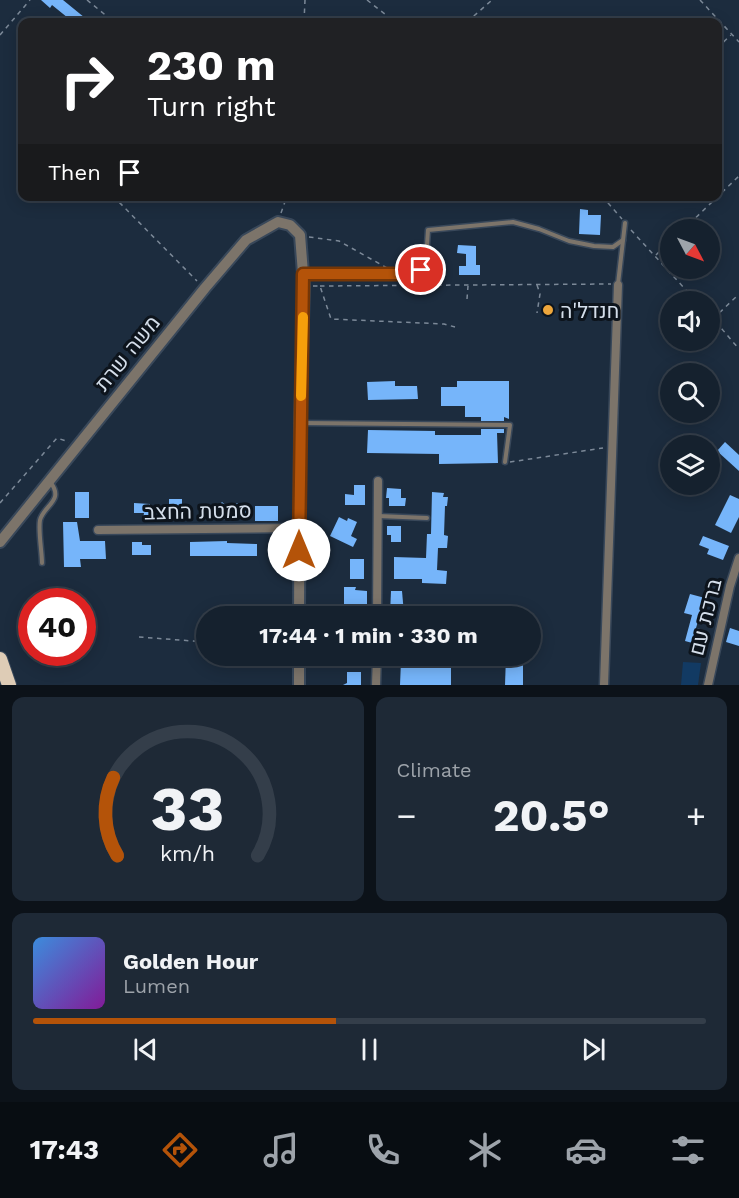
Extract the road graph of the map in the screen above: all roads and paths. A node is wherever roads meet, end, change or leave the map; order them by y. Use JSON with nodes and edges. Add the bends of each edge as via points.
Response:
{"nodes":[{"id":1,"x":30,"y":0,"type":"edge"},
{"id":2,"x":87,"y":0,"type":"edge"},
{"id":3,"x":305,"y":0,"type":"edge"},
{"id":4,"x":367,"y":0,"type":"edge"},
{"id":5,"x":492,"y":0,"type":"edge"},
{"id":6,"x":700,"y":0,"type":"edge"},
{"id":7,"x":109,"y":18,"type":"edge"},
{"id":8,"x":304,"y":18,"type":"edge"},
{"id":9,"x":390,"y":18,"type":"edge"},
{"id":10,"x":472,"y":18,"type":"edge"},
{"id":11,"x":717,"y":18,"type":"edge"},
{"id":12,"x":722,"y":23,"type":"edge"},
{"id":13,"x":732,"y":34,"type":"junction"},
{"id":14,"x":0,"y":35,"type":"edge"},
{"id":15,"x":739,"y":42,"type":"edge"},
{"id":16,"x":722,"y":43,"type":"edge"},
{"id":17,"x":739,"y":176,"type":"edge"},
{"id":18,"x":722,"y":192,"type":"edge"},
{"id":19,"x":118,"y":201,"type":"edge"},
{"id":20,"x":285,"y":201,"type":"edge"},
{"id":21,"x":606,"y":201,"type":"edge"},
{"id":22,"x":713,"y":201,"type":"edge"},
{"id":23,"x":694,"y":219,"type":"edge"},
{"id":24,"x":278,"y":222,"type":"junction"},
{"id":25,"x":625,"y":223,"type":"junction"},
{"id":26,"x":300,"y":235,"type":"junction"},
{"id":27,"x":623,"y":240,"type":"junction"},
{"id":28,"x":660,"y":251,"type":"edge"},
{"id":29,"x":655,"y":256,"type":"junction"},
{"id":30,"x":421,"y":270,"type":"junction"},
{"id":31,"x":303,"y":274,"type":"junction"},
{"id":32,"x":398,"y":274,"type":"junction"},
{"id":33,"x":432,"y":285,"type":"junction"},
{"id":34,"x":468,"y":285,"type":"junction"},
{"id":35,"x":536,"y":285,"type":"junction"},
{"id":36,"x":618,"y":285,"type":"junction"},
{"id":37,"x":304,"y":286,"type":"junction"},
{"id":38,"x":320,"y":286,"type":"junction"},
{"id":39,"x":687,"y":291,"type":"edge"},
{"id":40,"x":200,"y":293,"type":"junction"},
{"id":41,"x":739,"y":294,"type":"edge"},
{"id":42,"x":467,"y":299,"type":"dead end"},
{"id":43,"x":720,"y":312,"type":"edge"},
{"id":44,"x":537,"y":313,"type":"dead end"},
{"id":45,"x":455,"y":327,"type":"dead end"},
{"id":46,"x":720,"y":327,"type":"edge"},
{"id":47,"x":739,"y":349,"type":"edge"},
{"id":48,"x":300,"y":423,"type":"junction"},
{"id":49,"x":78,"y":445,"type":"junction"},
{"id":50,"x":613,"y":447,"type":"junction"},
{"id":51,"x":505,"y":462,"type":"joint"},
{"id":52,"x":50,"y":480,"type":"junction"},
{"id":53,"x":378,"y":481,"type":"dead end"},
{"id":54,"x":0,"y":503,"type":"edge"},
{"id":55,"x":378,"y":516,"type":"junction"},
{"id":56,"x":427,"y":518,"type":"dead end"},
{"id":57,"x":299,"y":528,"type":"junction"},
{"id":58,"x":98,"y":530,"type":"dead end"},
{"id":59,"x":0,"y":542,"type":"edge"},
{"id":60,"x":739,"y":558,"type":"edge"},
{"id":61,"x":42,"y":563,"type":"dead end"},
{"id":62,"x":299,"y":606,"type":"edge"},
{"id":63,"x":377,"y":606,"type":"edge"},
{"id":64,"x":139,"y":637,"type":"dead end"},
{"id":65,"x":196,"y":641,"type":"edge"},
{"id":66,"x":0,"y":659,"type":"edge"},
{"id":67,"x":299,"y":666,"type":"edge"},
{"id":68,"x":376,"y":666,"type":"edge"},
{"id":69,"x":9,"y":685,"type":"edge"},
{"id":70,"x":299,"y":685,"type":"edge"},
{"id":71,"x":376,"y":685,"type":"edge"},
{"id":72,"x":604,"y":685,"type":"edge"},
{"id":73,"x":708,"y":685,"type":"edge"}],
"edges":[{"from":1,"to":14,"type":"path"},
{"from":2,"to":7,"type":"path"},
{"from":3,"to":8,"type":"path"},
{"from":4,"to":9,"type":"path"},
{"from":5,"to":10,"type":"path"},
{"from":6,"to":11,"type":"path"},
{"from":12,"to":13,"type":"path"},
{"from":13,"to":15,"type":"path"},
{"from":13,"to":16,"type":"path"},
{"from":17,"to":18,"type":"path"},
{"from":19,"to":40,"type":"path","via":[[195,279]]},
{"from":20,"to":24,"type":"path"},
{"from":21,"to":25,"type":"path"},
{"from":22,"to":23,"type":"path"},
{"from":24,"to":26,"type":"street","via":[[290,225]]},
{"from":24,"to":40,"type":"street","name":"משה שרת","via":[[246,240]]},
{"from":25,"to":27,"type":"lane"},
{"from":25,"to":29,"type":"path"},
{"from":26,"to":31,"type":"street"},
{"from":26,"to":32,"type":"path","via":[[339,242]]},
{"from":27,"to":30,"type":"lane","via":[[614,247],[594,246],[513,222],[428,230],[426,260]]},
{"from":27,"to":36,"type":"lane"},
{"from":28,"to":29,"type":"path"},
{"from":29,"to":39,"type":"path"},
{"from":30,"to":32,"type":"lane"},
{"from":30,"to":33,"type":"path"},
{"from":31,"to":32,"type":"lane"},
{"from":31,"to":37,"type":"street"},
{"from":33,"to":34,"type":"path"},
{"from":33,"to":38,"type":"path"},
{"from":34,"to":35,"type":"path"},
{"from":34,"to":42,"type":"path"},
{"from":35,"to":36,"type":"path"},
{"from":35,"to":44,"type":"path","via":[[540,294]]},
{"from":36,"to":50,"type":"street"},
{"from":37,"to":38,"type":"path"},
{"from":37,"to":48,"type":"street"},
{"from":38,"to":45,"type":"path","via":[[331,319]]},
{"from":40,"to":49,"type":"street","name":"משה שרת"},
{"from":41,"to":43,"type":"path"},
{"from":46,"to":47,"type":"path"},
{"from":48,"to":51,"type":"lane","via":[[510,425]]},
{"from":48,"to":57,"type":"street"},
{"from":49,"to":52,"type":"street","name":"משה שרת"},
{"from":49,"to":54,"type":"path","via":[[57,438]]},
{"from":50,"to":51,"type":"path"},
{"from":50,"to":72,"type":"street"},
{"from":52,"to":59,"type":"street","name":"משה שרת"},
{"from":52,"to":61,"type":"lane","via":[[56,496],[40,519]]},
{"from":53,"to":55,"type":"street"},
{"from":55,"to":56,"type":"lane"},
{"from":55,"to":63,"type":"street"},
{"from":57,"to":58,"type":"street","name":"סמטת החצב"},
{"from":57,"to":62,"type":"street"},
{"from":60,"to":73,"type":"street","name":"ברכת עם"},
{"from":64,"to":65,"type":"path"},
{"from":66,"to":69,"type":"highway"},
{"from":67,"to":70,"type":"street"},
{"from":68,"to":71,"type":"street"}]}
